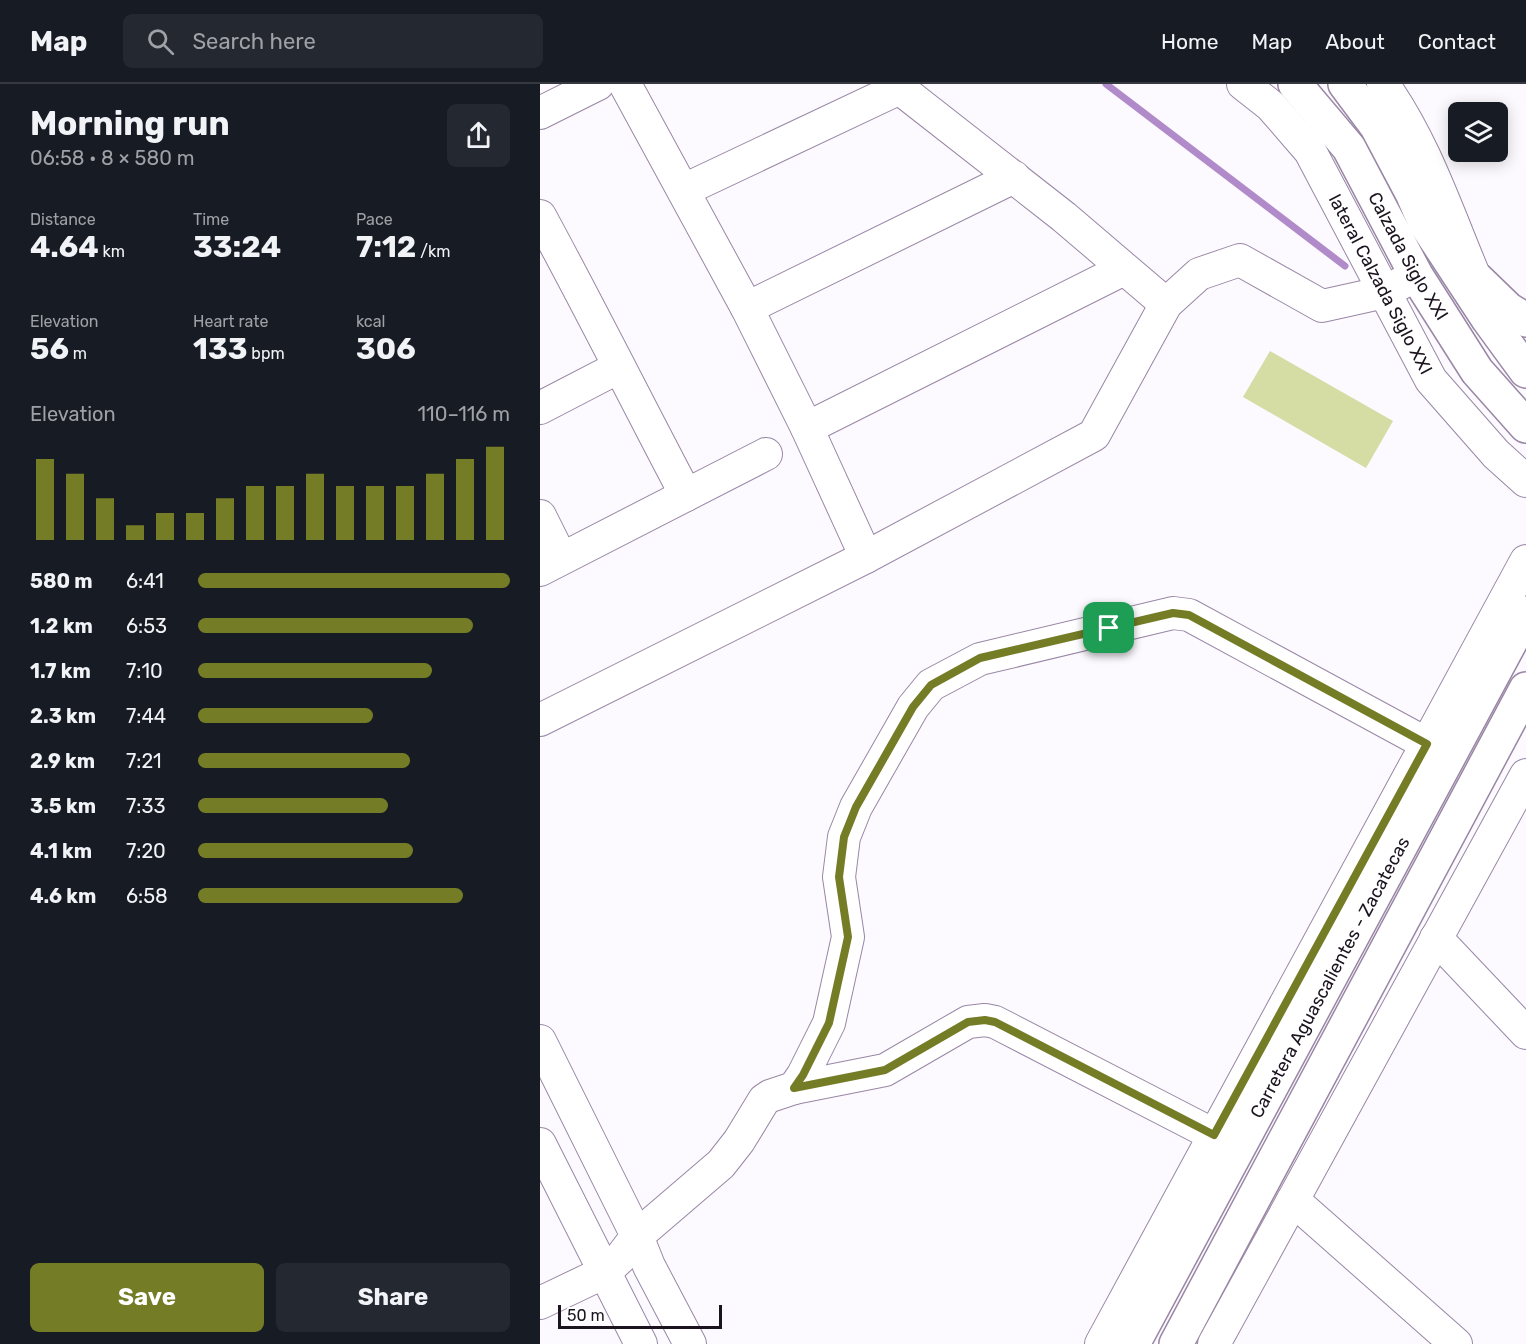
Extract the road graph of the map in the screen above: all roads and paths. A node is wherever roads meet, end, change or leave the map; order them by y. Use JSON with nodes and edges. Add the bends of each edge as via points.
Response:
{"nodes":[{"id":1,"x":598,"y":84,"type":"edge"},
{"id":2,"x":625,"y":84,"type":"edge"},
{"id":3,"x":1243,"y":84,"type":"edge"},
{"id":4,"x":1295,"y":84,"type":"edge"},
{"id":5,"x":1345,"y":84,"type":"edge"},
{"id":6,"x":1383,"y":84,"type":"edge"},
{"id":7,"x":899,"y":85,"type":"edge"},
{"id":8,"x":540,"y":113,"type":"edge"},
{"id":9,"x":1014,"y":177,"type":"junction"},
{"id":10,"x":684,"y":190,"type":"junction"},
{"id":11,"x":540,"y":216,"type":"edge"},
{"id":12,"x":1425,"y":223,"type":"junction"},
{"id":13,"x":1124,"y":269,"type":"junction"},
{"id":14,"x":1416,"y":275,"type":"junction"},
{"id":15,"x":1474,"y":275,"type":"junction"},
{"id":16,"x":1385,"y":292,"type":"junction"},
{"id":17,"x":1166,"y":304,"type":"junction"},
{"id":18,"x":747,"y":308,"type":"junction"},
{"id":19,"x":1526,"y":320,"type":"edge"},
{"id":20,"x":618,"y":367,"type":"junction"},
{"id":21,"x":1526,"y":370,"type":"edge"},
{"id":22,"x":540,"y":408,"type":"edge"},
{"id":23,"x":1526,"y":426,"type":"edge"},
{"id":24,"x":807,"y":428,"type":"junction"},
{"id":25,"x":765,"y":454,"type":"dead end"},
{"id":26,"x":1526,"y":481,"type":"edge"},
{"id":27,"x":686,"y":495,"type":"junction"},
{"id":28,"x":540,"y":516,"type":"edge"},
{"id":29,"x":866,"y":557,"type":"junction"},
{"id":30,"x":551,"y":564,"type":"edge"},
{"id":31,"x":1525,"y":565,"type":"edge"},
{"id":32,"x":1526,"y":613,"type":"edge"},
{"id":33,"x":1526,"y":689,"type":"edge"},
{"id":34,"x":540,"y":720,"type":"edge"},
{"id":35,"x":1427,"y":744,"type":"junction"},
{"id":36,"x":1526,"y":775,"type":"edge"},
{"id":37,"x":1436,"y":938,"type":"junction"},
{"id":38,"x":1526,"y":1033,"type":"edge"},
{"id":39,"x":540,"y":1041,"type":"edge"},
{"id":40,"x":794,"y":1088,"type":"junction"},
{"id":41,"x":1214,"y":1135,"type":"junction"},
{"id":42,"x":540,"y":1144,"type":"edge"},
{"id":43,"x":1293,"y":1200,"type":"junction"},
{"id":44,"x":637,"y":1236,"type":"junction"},
{"id":45,"x":605,"y":1272,"type":"junction"},
{"id":46,"x":540,"y":1303,"type":"edge"},
{"id":47,"x":641,"y":1344,"type":"edge"},
{"id":48,"x":690,"y":1344,"type":"edge"},
{"id":49,"x":1101,"y":1344,"type":"edge"},
{"id":50,"x":1133,"y":1344,"type":"edge"},
{"id":51,"x":1176,"y":1344,"type":"edge"},
{"id":52,"x":1214,"y":1344,"type":"edge"},
{"id":53,"x":1456,"y":1344,"type":"edge"}],
"edges":[{"from":1,"to":8,"type":"street"},
{"from":2,"to":10,"type":"street"},
{"from":3,"to":16,"type":"street","name":"lateral Calzada Siglo XXI","via":[[1271,106],[1310,151]]},
{"from":4,"to":14,"type":"main road","name":"Calzada Siglo XXI","via":[[1348,148]]},
{"from":5,"to":12,"type":"main road","name":"Calzada Siglo XXI","via":[[1377,127]]},
{"from":6,"to":15,"type":"street","via":[[1398,104],[1429,166]]},
{"from":7,"to":9,"type":"street"},
{"from":7,"to":10,"type":"street"},
{"from":9,"to":13,"type":"street"},
{"from":9,"to":18,"type":"street"},
{"from":10,"to":18,"type":"street"},
{"from":11,"to":20,"type":"street"},
{"from":12,"to":15,"type":"main road"},
{"from":12,"to":21,"type":"main road","name":"Calzada Siglo XXI","via":[[1488,320]]},
{"from":13,"to":17,"type":"street"},
{"from":13,"to":24,"type":"street"},
{"from":14,"to":16,"type":"street"},
{"from":14,"to":23,"type":"main road","name":"Calzada Siglo XXI","via":[[1477,371]]},
{"from":15,"to":19,"type":"main road","via":[[1508,309]]},
{"from":16,"to":17,"type":"street","via":[[1322,306],[1240,260],[1199,274]]},
{"from":16,"to":26,"type":"street","name":"lateral Calzada Siglo XXI","via":[[1431,380],[1496,454]]},
{"from":17,"to":29,"type":"street","via":[[1094,435]]},
{"from":18,"to":24,"type":"street"},
{"from":20,"to":22,"type":"street"},
{"from":20,"to":27,"type":"street"},
{"from":24,"to":29,"type":"street"},
{"from":25,"to":27,"type":"street"},
{"from":27,"to":30,"type":"street"},
{"from":28,"to":30,"type":"street"},
{"from":29,"to":34,"type":"street"},
{"from":31,"to":35,"type":"street"},
{"from":32,"to":50,"type":"main road","name":"Carretera Aguascalientes - Zacatecas"},
{"from":33,"to":51,"type":"main road","name":"Carretera Aguascalientes - Zacatecas"},
{"from":35,"to":40,"type":"street","via":[[1189,615],[1173,613],[980,658],[931,685],[913,707],[856,807],[844,837],[839,877],[848,937],[829,1023]]},
{"from":35,"to":41,"type":"street"},
{"from":36,"to":37,"type":"street"},
{"from":37,"to":38,"type":"street"},
{"from":37,"to":43,"type":"street"},
{"from":39,"to":44,"type":"street"},
{"from":40,"to":41,"type":"street","via":[[885,1070],[968,1022],[985,1020]]},
{"from":40,"to":44,"type":"street","via":[[764,1100],[721,1164]]},
{"from":41,"to":49,"type":"street"},
{"from":42,"to":45,"type":"street"},
{"from":43,"to":52,"type":"street"},
{"from":43,"to":53,"type":"street"},
{"from":44,"to":45,"type":"street"},
{"from":44,"to":48,"type":"street"},
{"from":45,"to":46,"type":"street"},
{"from":45,"to":47,"type":"street"}]}
